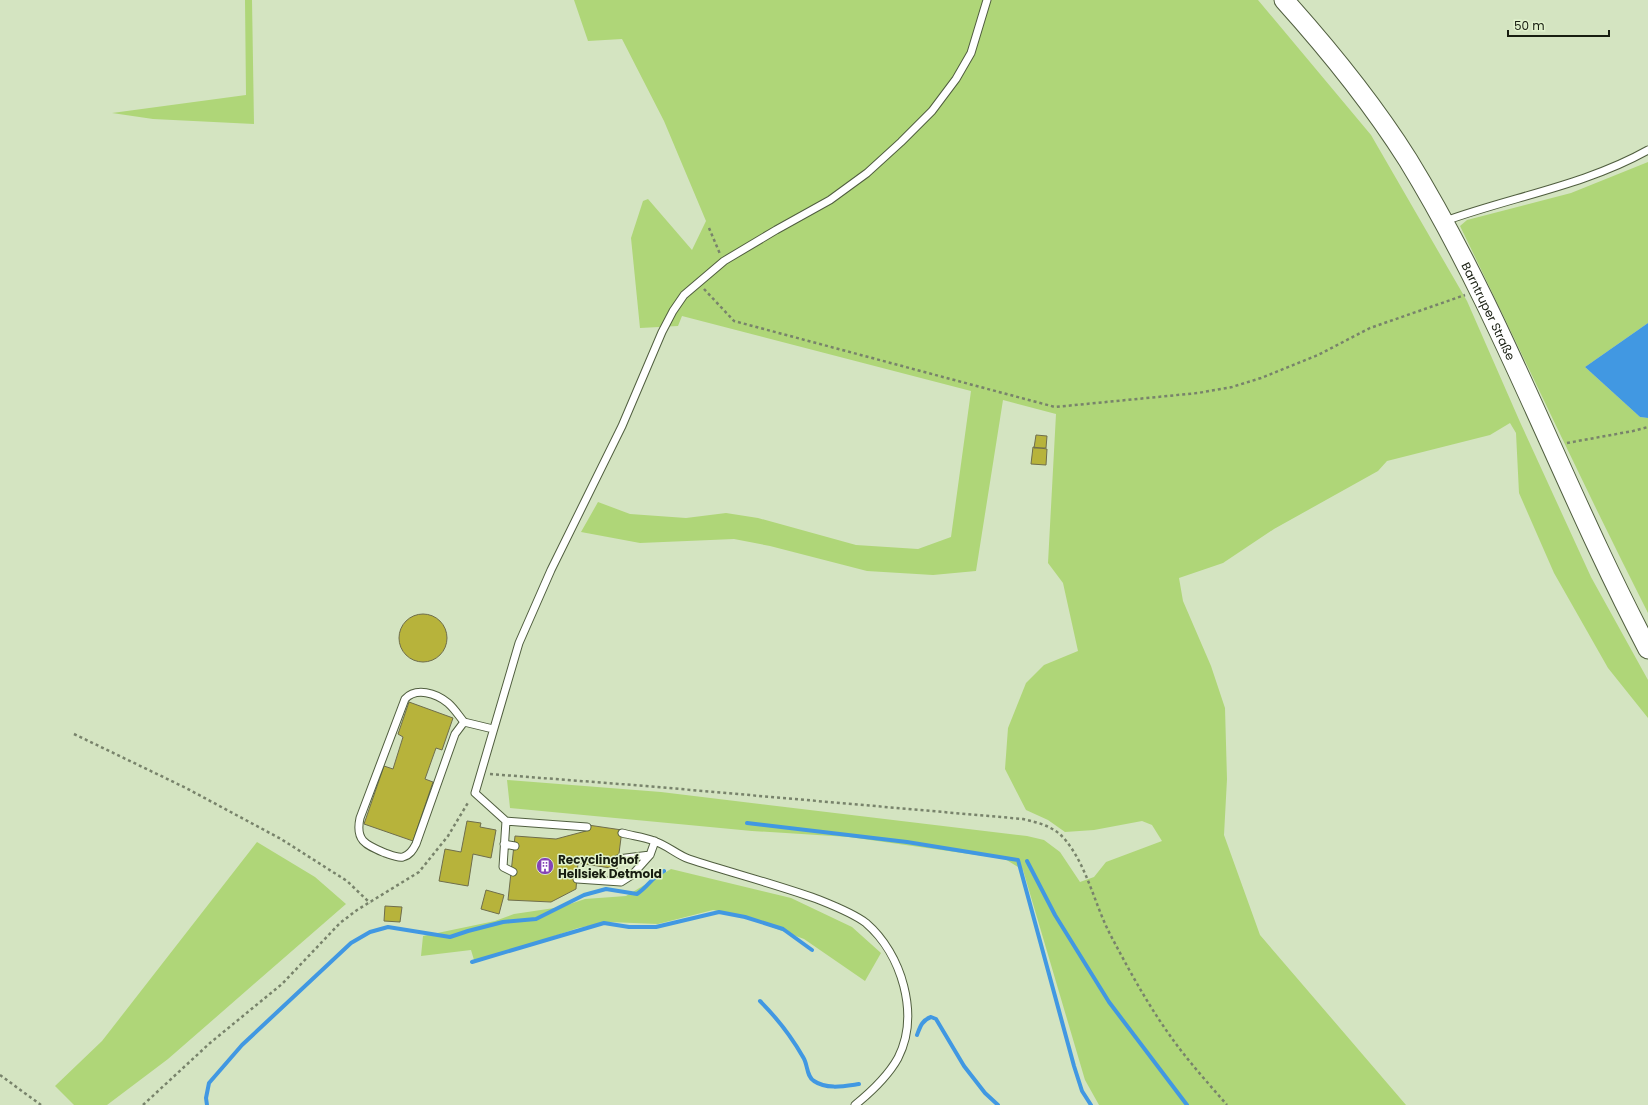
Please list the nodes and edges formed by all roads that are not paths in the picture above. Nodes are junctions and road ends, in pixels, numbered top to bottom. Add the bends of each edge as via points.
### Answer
1 (987, 0) edge
2 (1284, 0) edge
3 (1648, 150) edge
4 (1443, 222) junction
5 (1648, 649) edge
6 (464, 722) junction
7 (493, 729) junction
8 (506, 821) junction
9 (587, 827) dead end
10 (622, 833) dead end
11 (655, 841) junction
12 (504, 844) junction
13 (515, 846) dead end
14 (650, 854) junction
15 (618, 859) dead end
16 (513, 872) dead end
17 (577, 879) dead end
18 (855, 1105) edge

1 - 7 lane via 971,53 956,79 932,111 901,142 867,173 830,200 724,262 684,295 662,332 622,426 551,570 519,643
2 - 4 main road, Barntruper Straße via 1324,45 1372,106
3 - 4 lane via 1600,172
4 - 5 main road, Barntruper Straße via 1479,290 1604,562
6 - 6 lane via 455,734 411,852 403,857 395,857 369,847 361,838 358,826 408,695 416,692 435,696 448,703
6 - 7 lane
7 - 8 lane via 475,793
8 - 9 lane
8 - 12 lane
10 - 11 lane
11 - 14 lane
11 - 18 lane via 687,858 788,888 835,906 865,922 883,941 895,960 904,985 907,1035 898,1059
12 - 13 lane
12 - 16 lane via 503,867
14 - 15 lane
14 - 17 lane via 632,875 621,882

